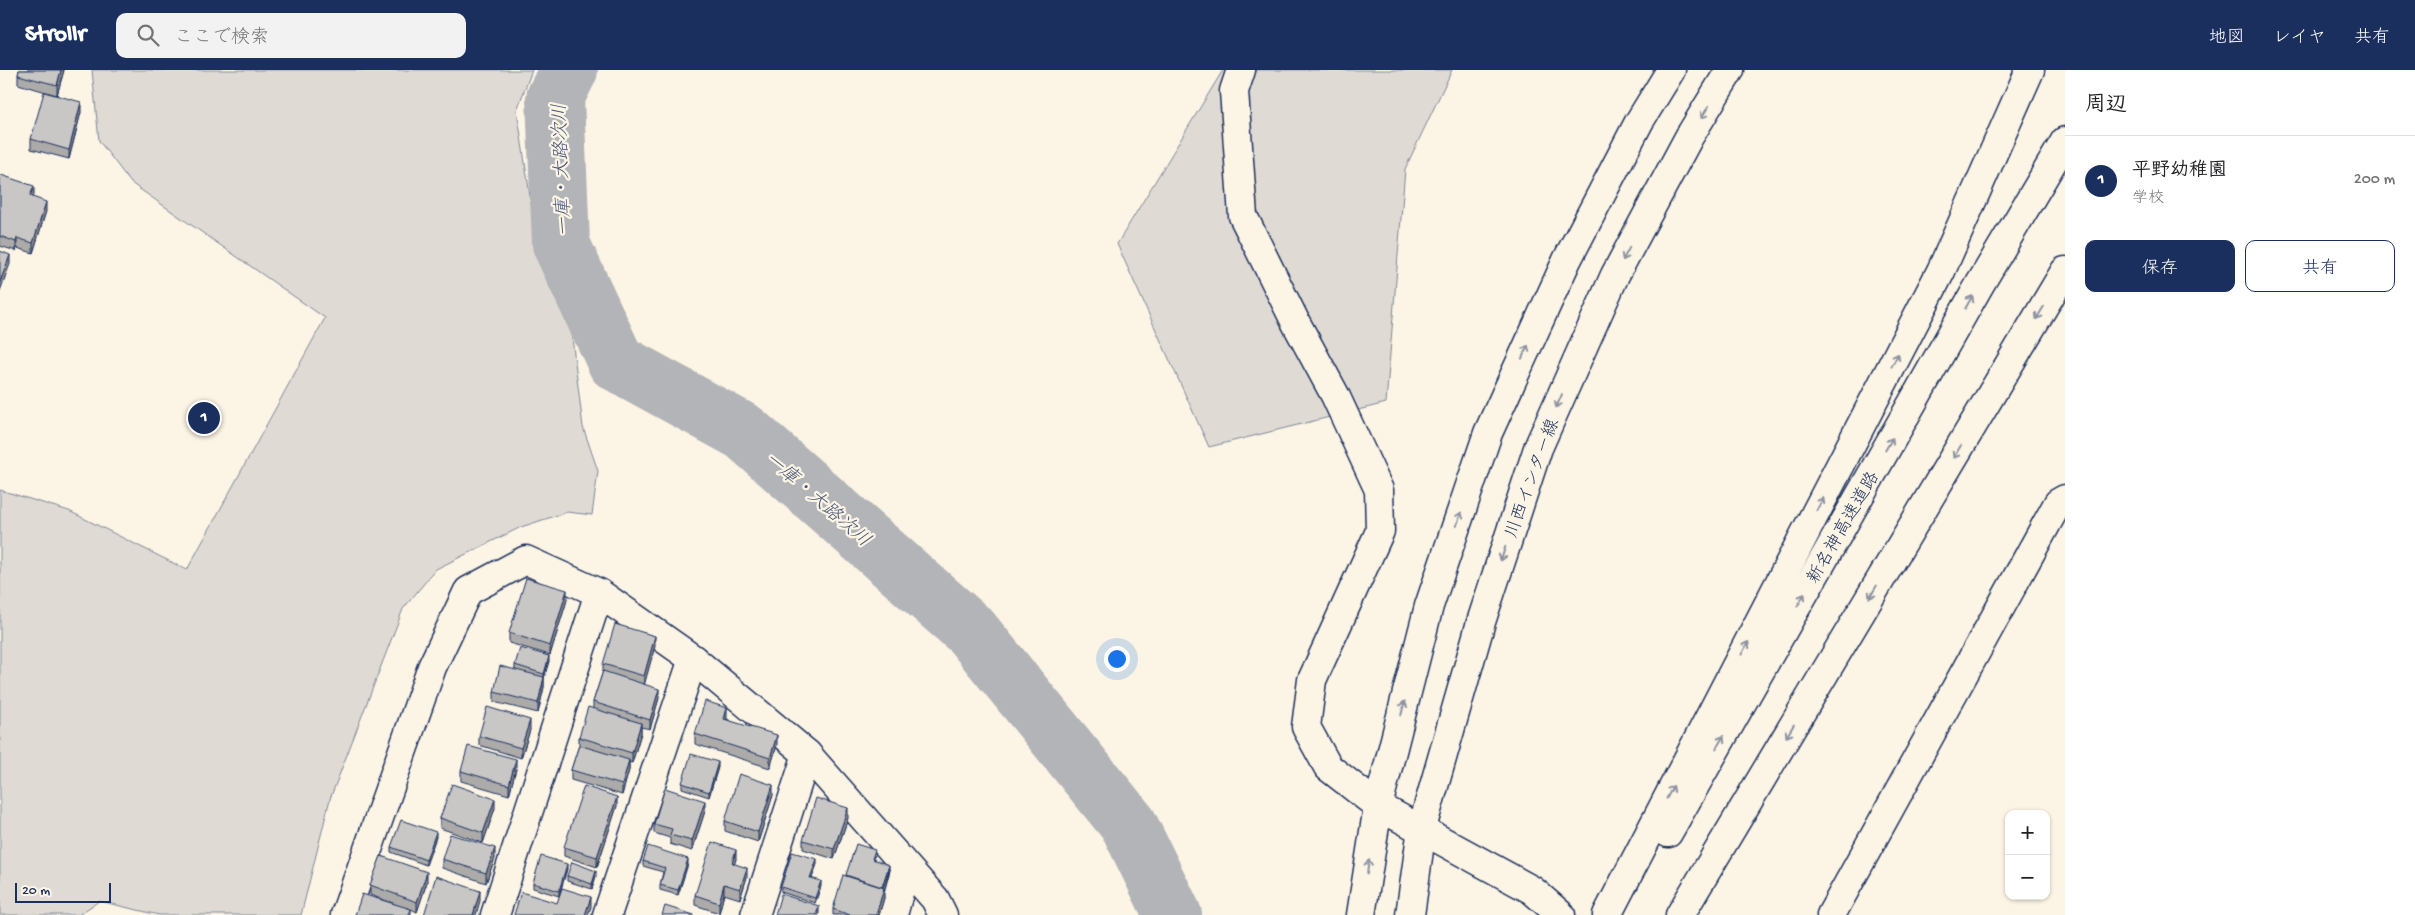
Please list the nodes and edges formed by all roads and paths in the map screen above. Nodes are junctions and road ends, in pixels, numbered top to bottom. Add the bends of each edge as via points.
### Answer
1 (1240, 70) edge
2 (1671, 70) edge
3 (1730, 70) edge
4 (2030, 70) edge
5 (2065, 140) edge
6 (2065, 271) edge
7 (2065, 499) edge
8 (599, 593) junction
9 (693, 659) junction
10 (807, 754) junction
11 (1378, 806) junction
12 (1422, 828) junction
13 (1654, 840) junction
14 (906, 867) junction
15 (1686, 905) edge
16 (346, 915) edge
17 (495, 915) edge
18 (607, 915) edge
19 (754, 915) edge
20 (893, 915) edge
21 (943, 915) edge
22 (1361, 915) edge
23 (1410, 915) edge
24 (1561, 915) edge
25 (1607, 915) edge
26 (1620, 915) edge
27 (1831, 915) edge

1 - 11 main road via 1234,91 1243,216 1335,395 1379,490 1380,530 1312,680 1306,727 1328,766
11 -> 2 main road via 1429,606 1488,433 1567,260 1639,122
3 -> 12 main road, 川西インター線 via 1689,137 1615,275 1538,448 1481,622
13 -> 4 main road via 1941,271
13 -> 5 main road, 新名神高速道路
6 -> 15 main road
7 - 27 main road via 2058,503
8 - 9 main road
8 - 16 main road via 526,560 468,591 432,668
8 - 17 main road
9 - 10 main road
9 - 18 main road
10 - 14 main road
10 - 19 main road
11 - 12 main road
22 -> 11 main road
12 - 23 main road, 川西インター線
12 - 24 main road via 1532,890
13 - 25 main road
13 - 26 main road, 新名神高速道路
14 - 20 main road
14 - 21 main road via 935,899

